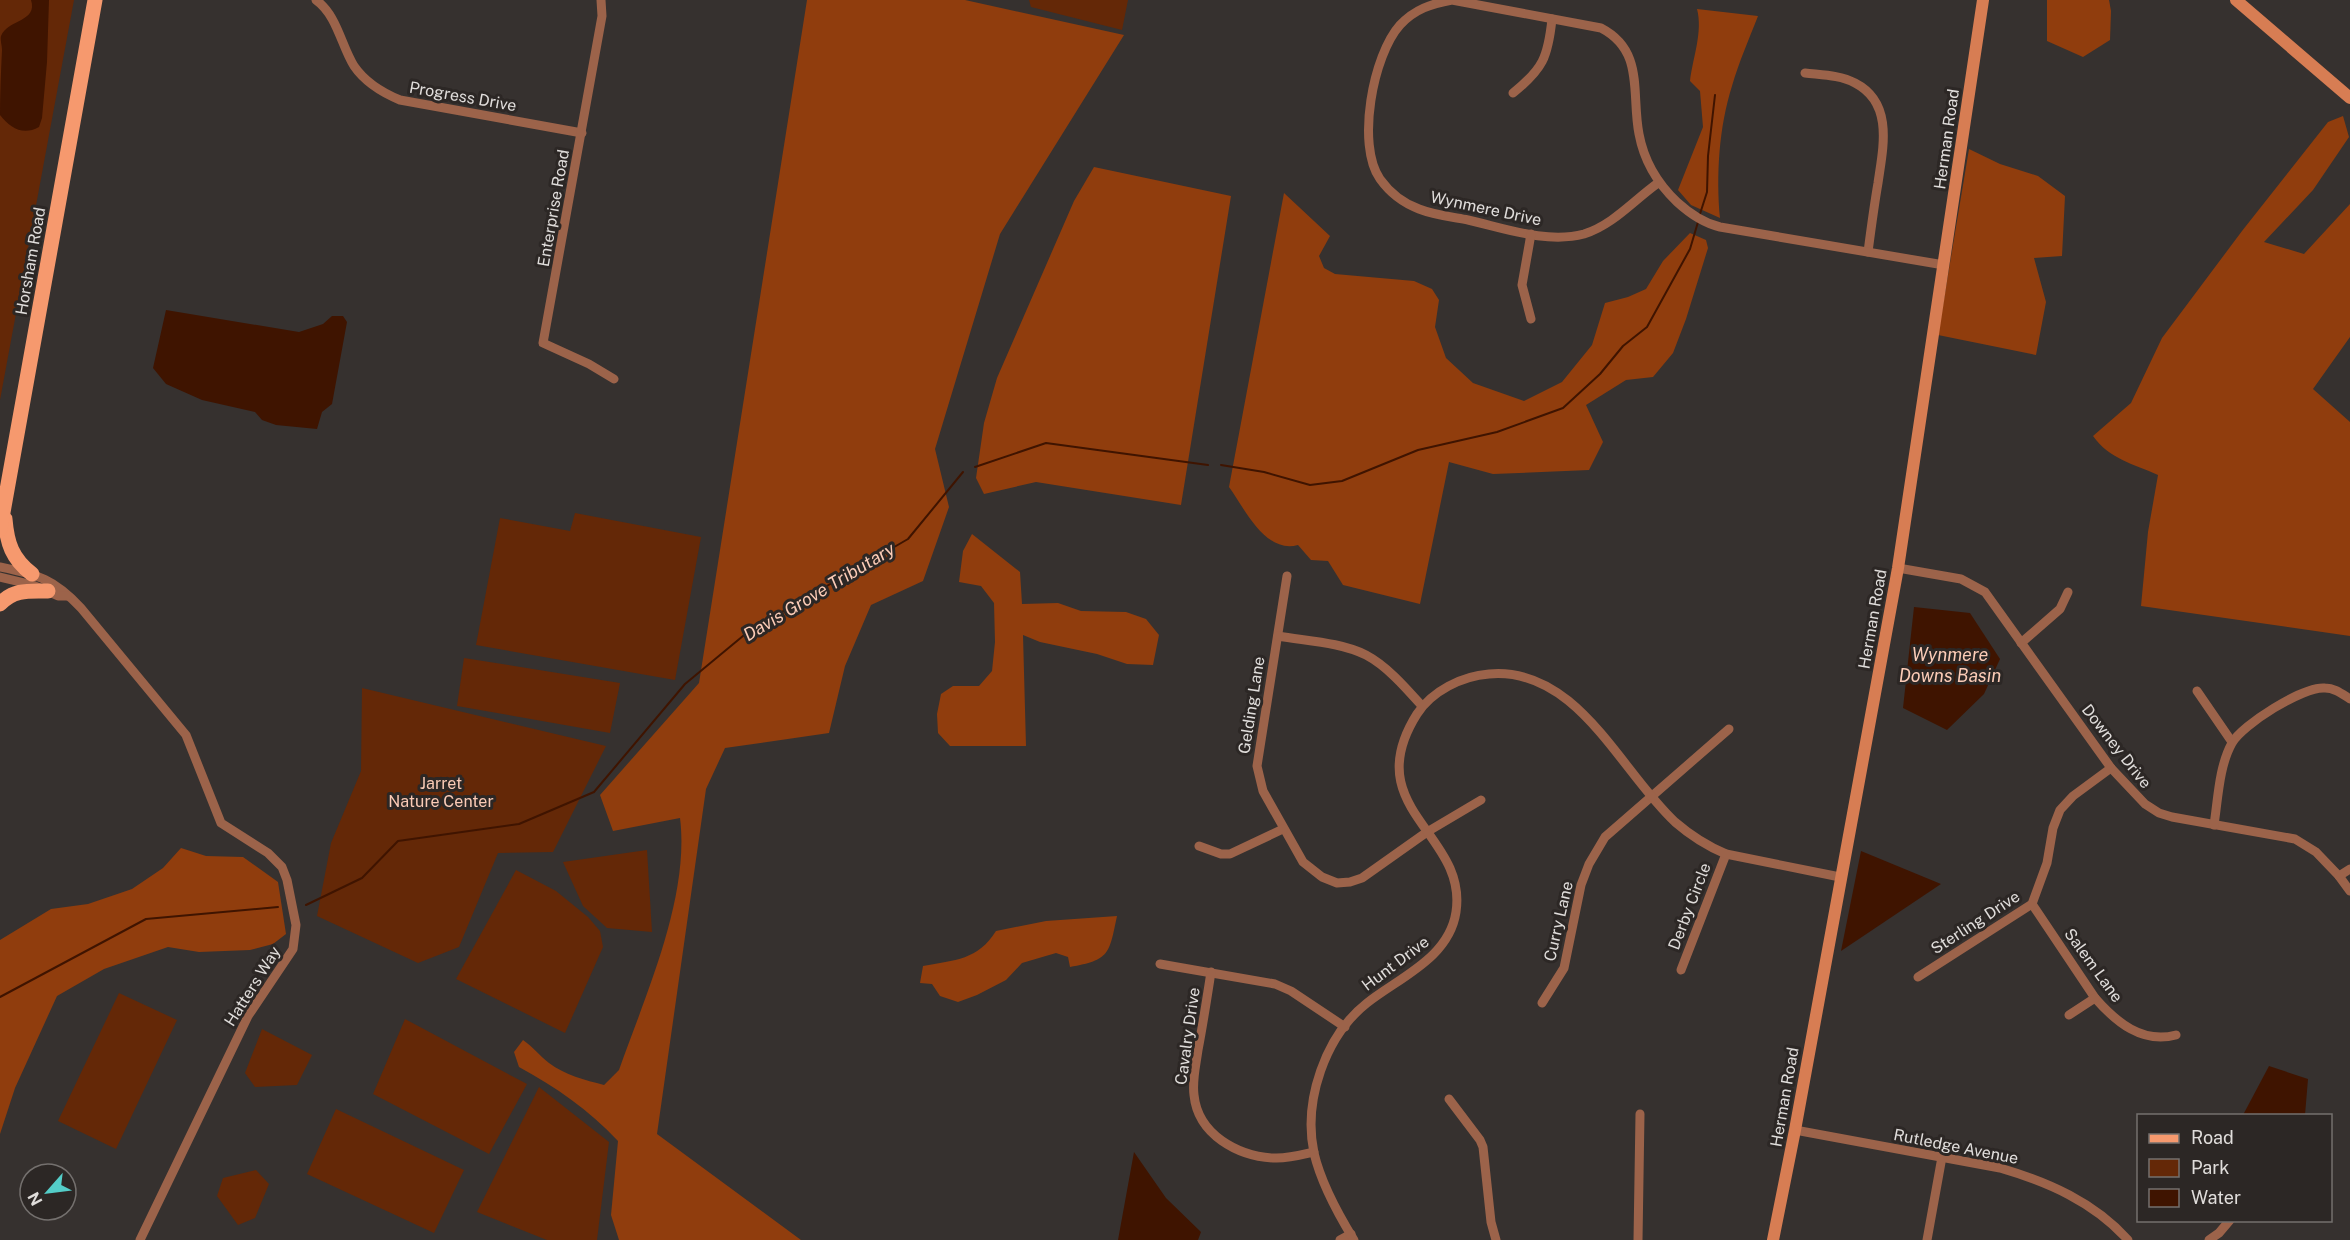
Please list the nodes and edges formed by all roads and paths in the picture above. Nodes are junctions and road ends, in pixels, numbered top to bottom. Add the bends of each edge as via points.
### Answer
1 (95, 0) edge
2 (316, 0) edge
3 (601, 0) edge
4 (1983, 0) edge
5 (2236, 0) edge
6 (1552, 19) junction
7 (1805, 73) dead end
8 (1513, 93) dead end
9 (2350, 98) edge
10 (582, 133) junction
11 (1658, 183) junction
12 (1530, 234) junction
13 (1868, 252) junction
14 (1944, 265) junction
15 (1531, 319) dead end
16 (614, 380) dead end
17 (2, 510) edge
18 (0, 529) edge
19 (0, 567) edge
20 (1898, 568) junction
21 (32, 574) junction
22 (1287, 576) dead end
23 (0, 577) edge
24 (48, 591) junction
25 (2068, 592) dead end
26 (67, 596) junction
27 (0, 604) edge
28 (1278, 636) junction
29 (2021, 643) junction
30 (2197, 691) dead end
31 (2350, 699) edge
32 (1422, 706) junction
33 (1729, 729) dead end
34 (2232, 742) junction
35 (2111, 768) junction
36 (1652, 796) junction
37 (1481, 800) dead end
38 (2214, 825) junction
39 (1283, 829) junction
40 (1427, 832) junction
41 (1199, 846) dead end
42 (1726, 854) junction
43 (2350, 869) edge
44 (2339, 876) junction
45 (1840, 877) junction
46 (2350, 891) edge
47 (2032, 904) junction
48 (1160, 964) dead end
49 (1681, 970) dead end
50 (1211, 972) junction
51 (1918, 977) dead end
52 (2095, 998) junction
53 (1542, 1003) dead end
54 (2069, 1015) dead end
55 (1345, 1026) junction
56 (2176, 1035) dead end
57 (1449, 1099) dead end
58 (1640, 1114) dead end
59 (1795, 1130) junction
60 (1314, 1152) junction
61 (1942, 1157) junction
62 (2229, 1222) edge
63 (1353, 1237) edge
64 (140, 1240) edge
65 (1340, 1240) edge
66 (1496, 1240) edge
67 (1638, 1240) edge
68 (1773, 1240) edge
69 (1927, 1240) edge
70 (2128, 1240) edge
71 (2209, 1240) edge

1 - 17 main road, Horsham Road
2 - 10 street, Progress Drive via 330,15 355,68 380,91 400,100
3 - 10 street, Enterprise Road via 602,16
4 - 14 street, Herman Road
5 - 9 street
6 - 8 street via 1543,64
6 - 11 street, Wynmere Drive via 1601,28 1616,37 1630,57 1639,134
6 - 12 street, Wynmere Drive via 1452,0 1416,12 1393,33 1381,57 1368,133 1375,170 1400,200 1427,212
7 - 13 street via 1855,83 1871,96 1881,113 1885,139
10 - 16 street, Enterprise Road via 543,343
11 - 12 street, Wynmere Drive via 1608,223 1593,230 1565,237
11 - 13 street, Wynmere Drive via 1699,219 1720,227
12 - 15 street via 1522,285
13 - 14 street, Wynmere Drive
14 - 20 street, Herman Road
17 - 18 main road, Horsham Road
17 - 21 main road via 11,551
19 - 21 street, Hatters Way
20 - 29 street, Downey Drive via 1975,585 1992,600
20 - 45 street, Herman Road
21 - 26 street, Hatters Way via 56,584
22 - 28 street, Gelding Lane
23 - 24 street, Hatters Way
24 - 26 street, Hatters Way
24 - 27 main road via 19,591
25 - 29 street via 2060,609
26 - 64 street, Hatters Way via 186,735 221,823 268,852 282,867 296,925 293,949 248,1016
28 - 32 street via 1365,655
28 - 39 street, Gelding Lane via 1257,766 1260,784
29 - 35 street, Downey Drive
30 - 34 street
31 - 34 street via 2334,689 2309,689 2296,694
32 - 36 street, Hunt Drive via 1450,685 1478,675 1509,674 1543,684 1573,703
32 - 40 street, Hunt Drive via 1404,736 1400,773 1407,802
33 - 36 street, Curry Lane
34 - 38 street
35 - 38 street, Downey Drive via 2135,796 2159,813
35 - 47 street, Sterling Drive via 2060,810
36 - 42 street, Hunt Drive via 1674,821
36 - 53 street, Curry Lane via 1605,837 1589,864 1564,968
37 - 40 street, Gelding Lane
38 - 44 street, Downey Drive via 2295,839 2316,852
39 - 40 street, Gelding Lane via 1309,868 1322,877 1344,883 1362,878
39 - 41 street via 1230,854 1221,855
40 - 55 street, Hunt Drive via 1454,876 1457,900 1451,931 1439,950 1368,1003
42 - 45 street, Hunt Drive
42 - 49 street, Derby Circle
43 - 44 street
44 - 46 street, Downey Drive
45 - 59 street, Herman Road
47 - 51 street, Sterling Drive
47 - 52 street, Salem Lane
48 - 50 street
50 - 55 street via 1283,987
50 - 60 street, Cavalry Drive via 1193,1083 1194,1101 1205,1124 1218,1139 1240,1152 1275,1159
52 - 54 street
52 - 56 street, Salem Lane via 2133,1031 2161,1038
55 - 60 street, Hunt Drive via 1327,1057 1316,1088
57 - 66 street via 1483,1148
58 - 67 street
59 - 61 street, Rutledge Avenue
59 - 68 street, Herman Road
60 - 63 street, Hunt Drive via 1328,1190
61 - 69 street
61 - 70 street, Rutledge Avenue via 2000,1168 2060,1190 2090,1207
62 - 71 street
63 - 65 street

